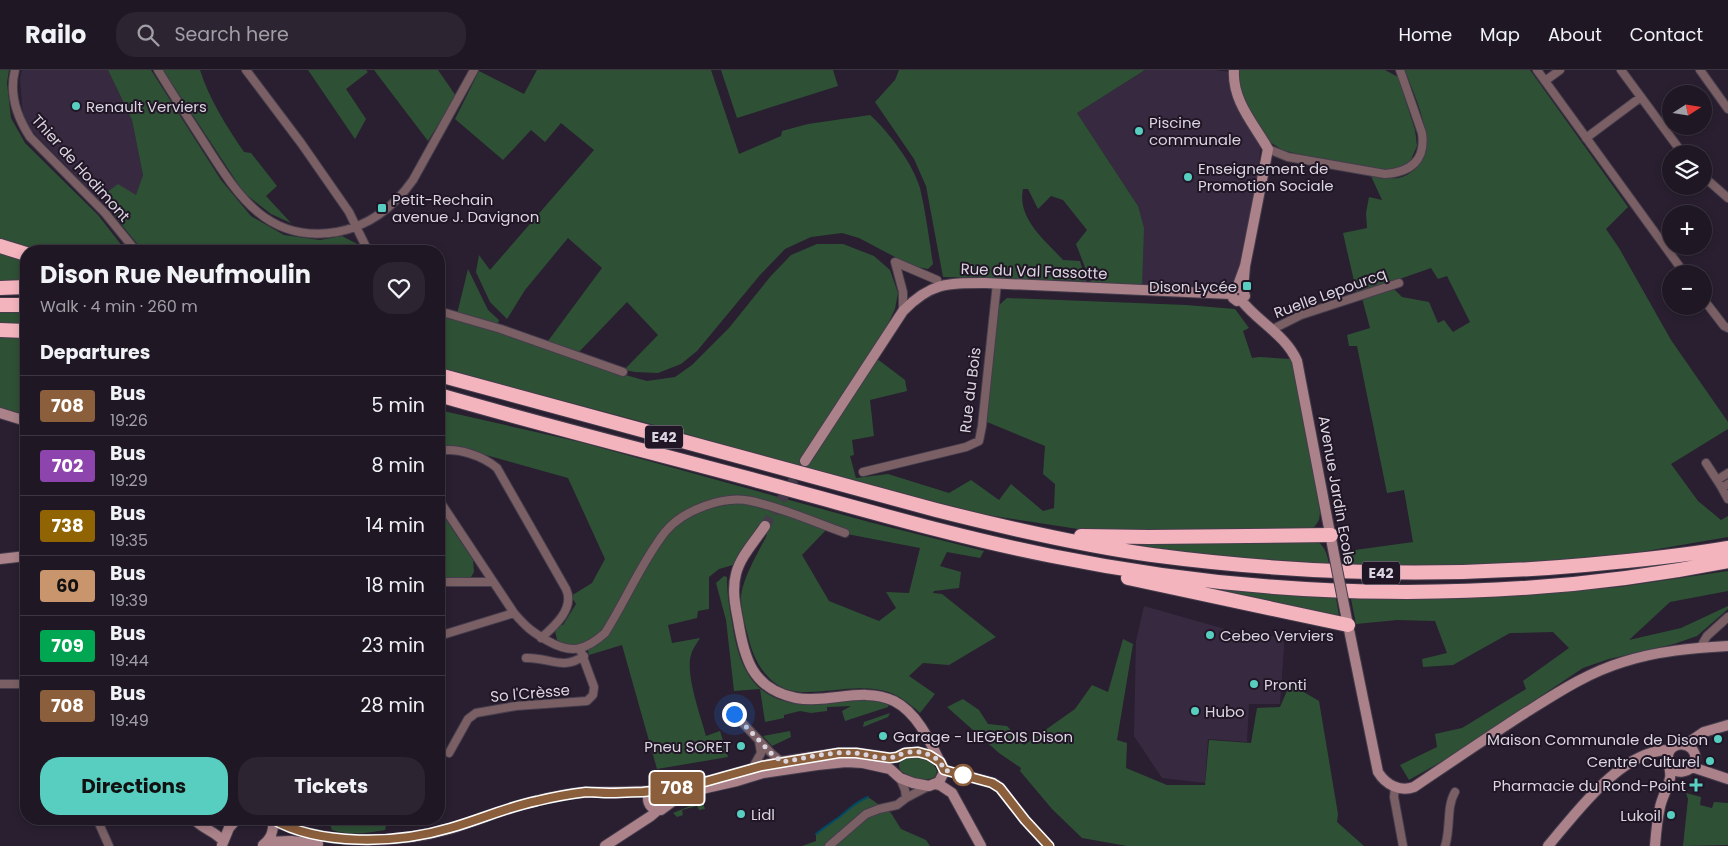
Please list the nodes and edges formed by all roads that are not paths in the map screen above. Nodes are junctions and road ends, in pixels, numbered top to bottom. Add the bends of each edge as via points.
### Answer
1 (15, 70) edge
2 (158, 70) edge
3 (246, 70) edge
4 (474, 70) edge
5 (1234, 70) edge
6 (1400, 70) edge
7 (1537, 70) edge
8 (1560, 70) edge
9 (1621, 70) edge
10 (1700, 70) edge
11 (1545, 81) junction
12 (1641, 97) junction
13 (1728, 109) edge
14 (1586, 138) junction
15 (1676, 145) edge
16 (1268, 149) junction
17 (1712, 184) edge
18 (1728, 198) edge
19 (356, 226) junction
20 (131, 245) edge
21 (365, 245) edge
22 (0, 246) edge
23 (20, 252) edge
24 (1678, 265) edge
25 (937, 280) dead end
26 (997, 283) junction
27 (1399, 283) dead end
28 (0, 288) edge
29 (20, 288) edge
30 (1237, 290) junction
31 (0, 304) edge
32 (20, 305) edge
33 (1712, 310) edge
34 (903, 311) junction
35 (445, 313) edge
36 (1728, 328) edge
37 (0, 330) edge
38 (1271, 330) junction
39 (20, 331) edge
40 (623, 372) dead end
41 (445, 377) edge
42 (445, 397) edge
43 (445, 401) edge
44 (485, 409) junction
45 (0, 413) edge
46 (20, 419) edge
47 (445, 451) edge
48 (805, 461) tunnel mouth
49 (1706, 463) dead end
50 (863, 472) dead end
51 (1728, 473) edge
52 (1717, 480) junction
53 (1725, 486) edge
54 (1728, 499) edge
55 (445, 509) edge
56 (765, 526) tunnel mouth
57 (845, 533) dead end
58 (1035, 533) junction
59 (1332, 542) junction
60 (1728, 548) edge
61 (1053, 556) junction
62 (20, 557) edge
63 (0, 560) edge
64 (1728, 561) edge
65 (445, 582) edge
66 (493, 582) junction
67 (514, 613) junction
68 (1728, 617) edge
69 (1348, 625) junction
70 (445, 634) edge
71 (541, 638) junction
72 (1728, 646) edge
73 (1700, 648) junction
74 (582, 653) junction
75 (526, 658) dead end
76 (0, 684) edge
77 (20, 684) edge
78 (734, 714) dead end
79 (1728, 725) edge
80 (920, 727) junction
81 (760, 741) junction
82 (1685, 745) junction
83 (1670, 750) junction
84 (912, 752) junction
85 (449, 753) dead end
86 (897, 757) junction
87 (782, 762) junction
88 (942, 766) junction
89 (752, 768) junction
90 (1671, 768) junction
91 (1687, 769) junction
92 (897, 775) junction
93 (1728, 779) edge
94 (932, 785) junction
95 (1395, 787) junction
96 (664, 789) junction
97 (652, 791) junction
98 (1667, 791) junction
99 (1455, 792) dead end
100 (575, 794) junction
101 (906, 798) junction
102 (649, 803) junction
103 (669, 804) junction
104 (658, 810) junction
105 (100, 825) edge
106 (200, 825) edge
107 (232, 825) edge
108 (273, 825) edge
109 (282, 825) edge
110 (291, 825) edge
111 (292, 831) junction
112 (393, 839) junction
113 (222, 844) edge
114 (264, 844) edge
115 (109, 846) edge
116 (329, 846) edge
117 (371, 846) edge
118 (605, 846) edge
119 (829, 846) edge
120 (981, 846) edge
121 (1049, 846) edge
122 (1403, 846) edge
123 (1445, 846) edge
124 (1548, 846) edge
125 (1655, 846) edge

1 - 20 street, Thier de Hodimont via 14,101 21,123 30,137 105,213
2 - 19 street via 231,183 247,204 262,216 292,231 309,234
3 - 19 street via 301,143
4 - 19 street via 402,195 372,221
5 - 16 street via 1237,96
6 - 16 street via 1423,143 1419,158 1407,169 1385,174 1288,157
7 - 11 street
8 - 11 street
9 - 12 street
10 - 13 street
11 - 14 street
12 - 14 street
12 - 15 street
14 - 24 street
16 - 30 street via 1245,266
17 - 18 street
19 - 21 street
22 - 23 highway
25 - 34 street via 895,262 903,292
26 - 30 street, Rue du Val Fassotte
26 - 34 street, Rue du Val Fassotte via 938,285
26 - 50 street, Rue du Bois via 979,440 966,447
27 - 38 street, Ruelle Lepourcq via 1301,315
28 - 29 highway
30 - 38 street, Avenue Jardin Ecole via 1236,300 1241,300
31 - 32 highway
33 - 36 street
34 - 48 street, Rue du Val Fassotte
35 - 40 street
37 - 39 highway
38 - 59 street, Avenue Jardin Ecole via 1289,346 1297,361
41 - 58 highway, E42 via 889,498
42 - 44 highway, E42
43 - 44 highway
44 - 61 highway, E42 via 925,527
45 - 46 street
47 - 71 street via 482,459 497,468 566,589 569,597 567,608
49 - 52 street
51 - 52 street
52 - 53 street
53 - 54 street
55 - 66 street
56 - 80 street via 739,565 734,585 744,655 760,680 776,692 799,698 882,696 910,712
57 - 74 street via 750,501 726,501 691,511 666,531 605,633
58 - 59 highway
58 - 60 highway, E42 via 1220,563 1397,574 1540,569
59 - 69 street, Avenue Jardin Ecole, bridge
61 - 64 highway, E42 via 1218,581 1287,588 1396,592 1542,587
61 - 69 highway via 1133,580
62 - 63 street
65 - 66 street
66 - 67 street
67 - 70 street
67 - 71 street via 528,630
68 - 73 street via 1707,636
69 - 95 street, Avenue Jardin Ecole via 1376,766 1381,777
71 - 74 street
72 - 73 street
73 - 95 street via 1649,654 1594,673 1575,682 1414,787
74 - 75 street, So l'Crèsse via 572,664
74 - 85 street, So l'Crèsse via 594,690 587,701 516,706 476,714 468,719
76 - 77 street
78 - 81 street
79 - 82 street via 1704,732
80 - 84 street via 921,743
80 - 88 street
81 - 87 street
81 - 89 street via 761,753
82 - 83 street via 1677,745
82 - 91 street via 1695,754
83 - 90 street via 1667,757
83 - 124 street via 1644,754 1612,774
84 - 86 street
84 - 88 street via 929,755
86 - 87 street via 839,753
86 - 92 street via 893,764
87 - 89 street
88 - 94 street via 941,779
88 - 121 street via 1000,788
89 - 96 street via 701,783
90 - 91 street
90 - 98 street
91 - 93 street
91 - 98 street
92 - 94 street via 913,783
92 - 101 street
92 - 103 street via 882,767 856,762 818,765 763,773 684,793
94 - 101 street
94 - 120 street via 952,793
95 - 122 street
96 - 97 street
96 - 103 street via 669,795
97 - 100 street
97 - 102 street
98 - 125 street via 1659,812
99 - 123 street via 1451,799
100 - 102 street via 605,799 636,798
100 - 112 street via 524,804 434,833
101 - 119 street via 897,805 866,814
102 - 104 street
103 - 104 street
104 - 118 street
105 - 115 street
106 - 113 street via 218,834
107 - 113 street
108 - 114 street via 271,837
109 - 111 street
110 - 111 street
111 - 112 street via 341,841
112 - 117 street
114 - 116 street via 291,841

